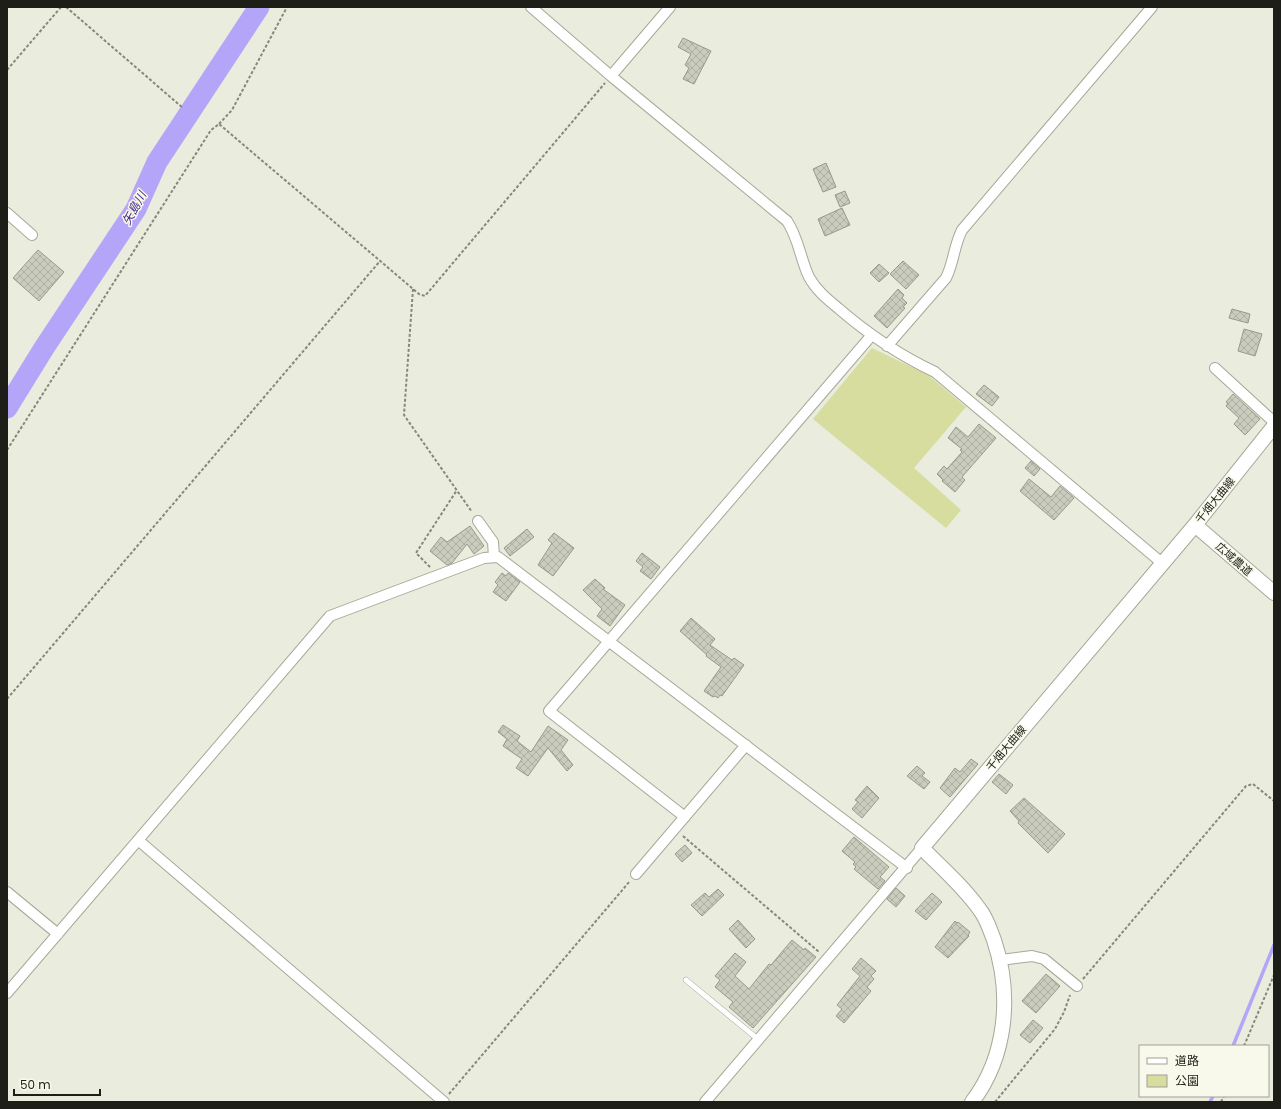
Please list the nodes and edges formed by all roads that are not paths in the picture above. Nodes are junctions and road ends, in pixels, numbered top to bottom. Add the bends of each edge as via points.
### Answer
1 (531, 7) edge
2 (670, 7) edge
3 (1152, 7) edge
4 (611, 76) junction
5 (7, 213) edge
6 (32, 235) dead end
7 (871, 336) junction
8 (887, 346) junction
9 (1215, 368) dead end
10 (1274, 422) edge
11 (1274, 426) edge
12 (478, 521) road end
13 (1195, 525) junction
14 (494, 557) junction
15 (1162, 563) junction
16 (1274, 594) edge
17 (610, 641) junction
18 (746, 745) junction
19 (685, 817) junction
20 (138, 840) junction
21 (922, 848) junction
22 (907, 868) junction
23 (636, 874) road end
24 (7, 892) edge
25 (58, 934) junction
26 (1001, 960) junction
27 (686, 980) dead end
28 (1077, 986) road end
29 (7, 993) edge
30 (759, 1040) junction
31 (443, 1102) edge
32 (705, 1102) edge
33 (972, 1102) edge

1 - 4 street
2 - 4 street
3 - 8 street via 962,230 956,240 946,278
4 - 7 street via 787,221 795,232 809,276 818,291
5 - 6 street
7 - 8 street
7 - 17 street
8 - 15 street via 935,372
9 - 10 street
11 - 13 main road, 千畑大曲線
12 - 14 street via 493,542
13 - 15 main road, 千畑大曲線
13 - 16 main road, 広域農道
14 - 17 street via 498,556
14 - 20 street via 484,558 330,616
15 - 21 main road, 千畑大曲線
17 - 18 street
17 - 19 street via 549,711
18 - 19 street
18 - 22 street
19 - 23 street
20 - 25 street
20 - 31 street
21 - 22 street
21 - 26 main road via 981,910
22 - 30 street
24 - 25 street
25 - 29 street
26 - 28 street via 1032,956 1044,959
26 - 33 main road via 1004,1009 1001,1040 991,1071
27 - 30 lane
30 - 32 street

